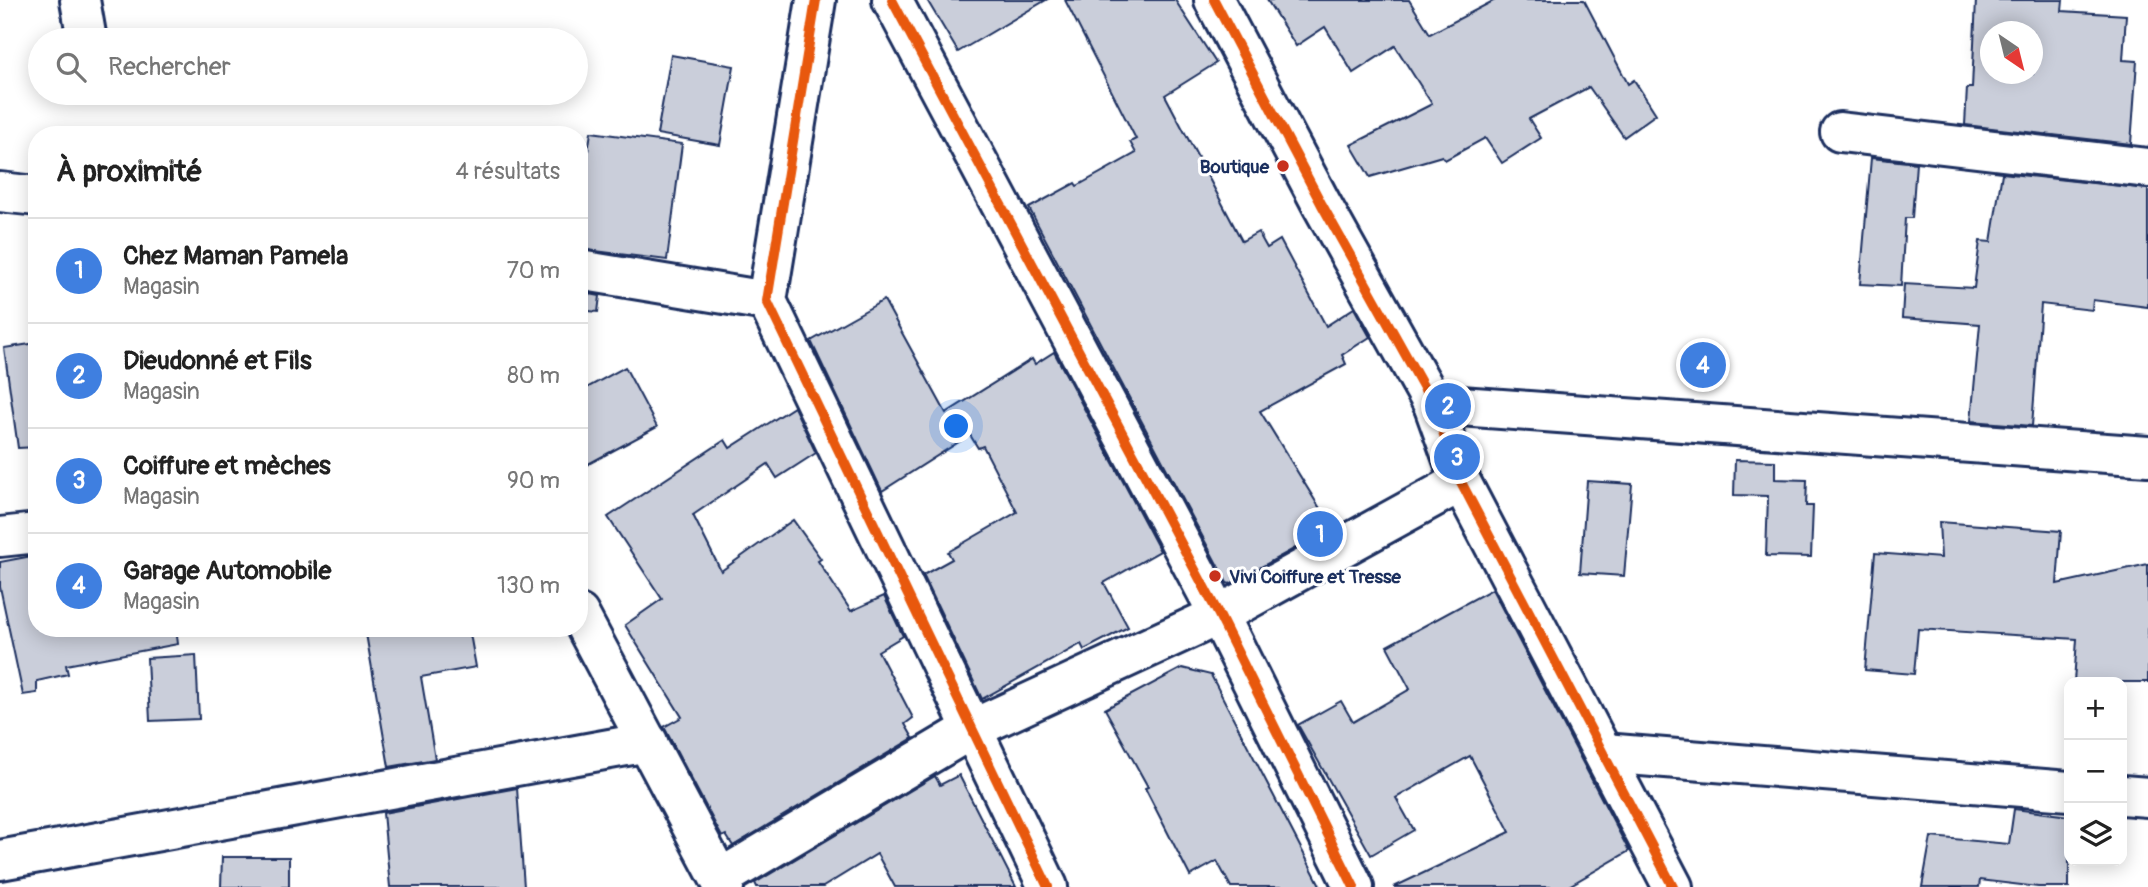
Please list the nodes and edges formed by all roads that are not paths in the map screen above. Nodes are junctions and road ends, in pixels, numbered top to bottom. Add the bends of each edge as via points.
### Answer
1 (80, 0) edge
2 (816, 0) edge
3 (892, 0) edge
4 (1214, 0) edge
5 (85, 28) edge
6 (1840, 132) dead end
7 (2148, 168) edge
8 (0, 192) edge
9 (28, 195) edge
10 (588, 271) edge
11 (767, 301) junction
12 (1433, 404) junction
13 (2148, 456) edge
14 (1461, 482) junction
15 (28, 534) edge
16 (0, 537) edge
17 (1219, 615) junction
18 (588, 631) edge
19 (970, 730) junction
20 (648, 742) junction
21 (1604, 753) junction
22 (2064, 791) edge
23 (2127, 795) edge
24 (2148, 797) edge
25 (0, 860) edge
26 (722, 882) edge
27 (1048, 887) edge
28 (1354, 887) edge
29 (1673, 887) edge

1 - 5 street
2 - 11 street
3 - 17 street
4 - 12 street
6 - 7 street
8 - 9 street
10 - 11 street
11 - 19 street
12 - 13 street
12 - 14 street
14 - 17 street
14 - 21 street
15 - 16 street
17 - 19 street
17 - 28 street
18 - 20 street
19 - 26 street
19 - 27 street
20 - 25 street
20 - 26 street
21 - 22 street
21 - 29 street
23 - 24 street

